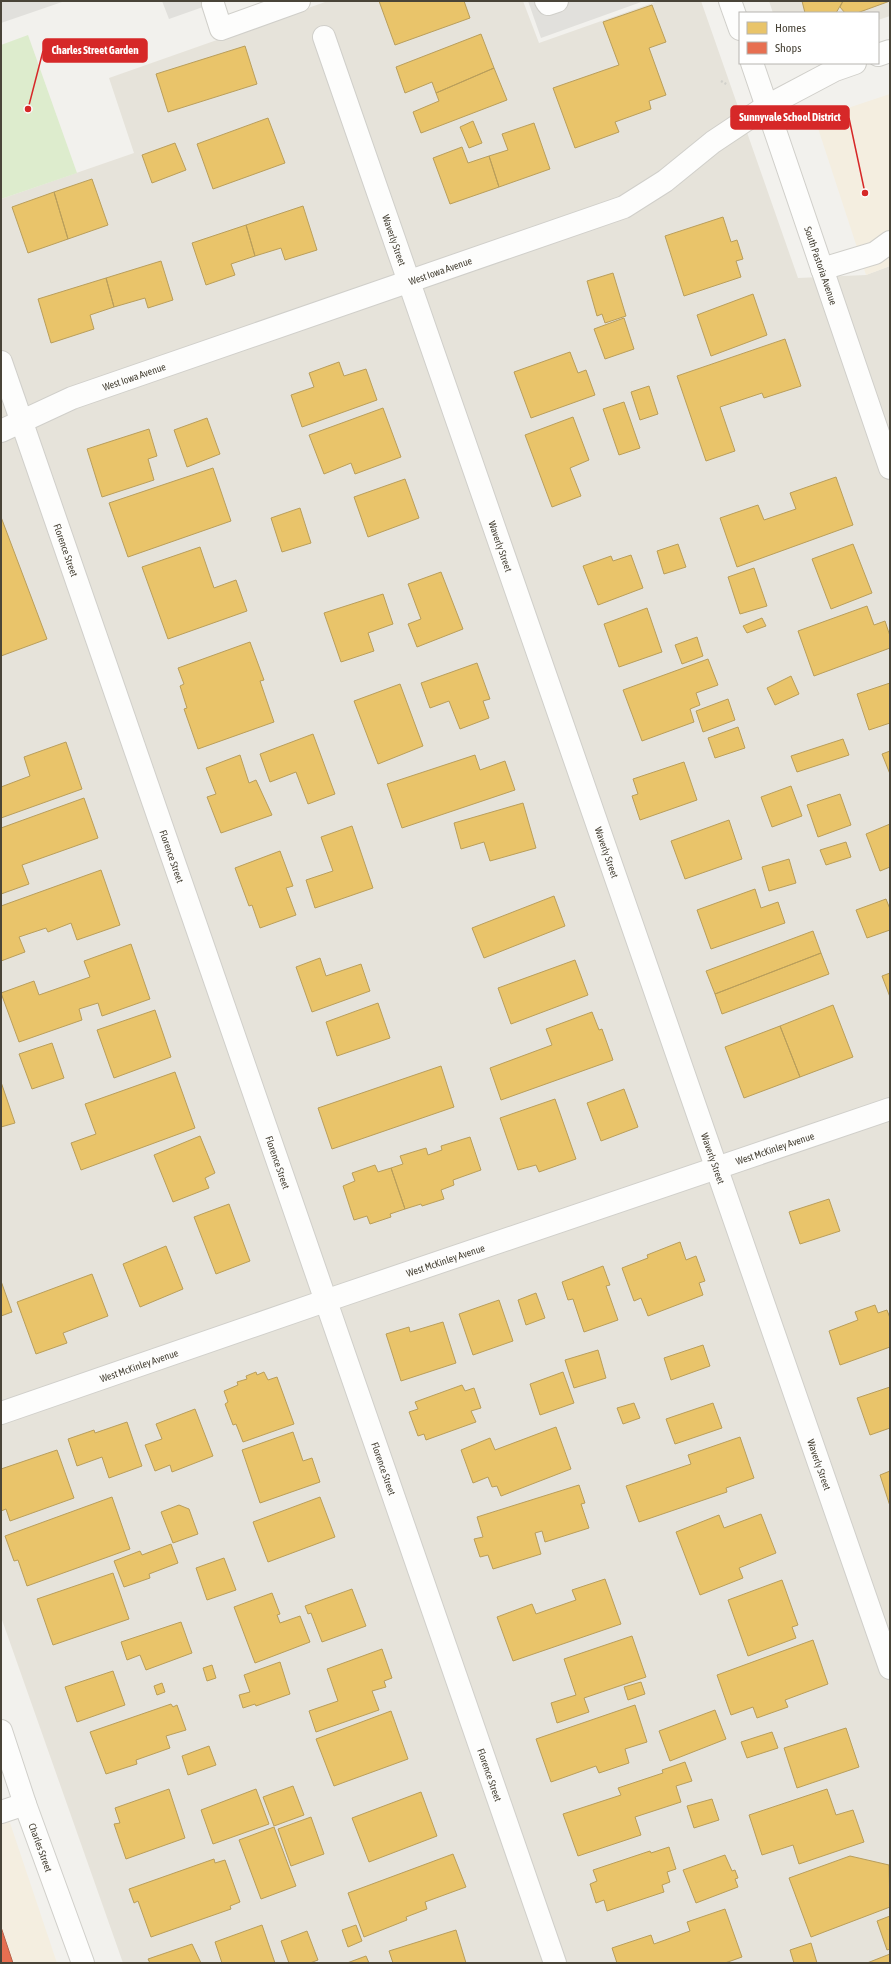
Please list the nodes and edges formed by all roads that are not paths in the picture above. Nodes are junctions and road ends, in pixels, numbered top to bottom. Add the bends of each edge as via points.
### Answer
1 (299, 1) edge
2 (546, 1) edge
3 (557, 1) edge
4 (730, 1) edge
5 (212, 4) dead end
6 (739, 26) edge
7 (324, 37) dead end
8 (890, 50) edge
9 (879, 55) edge
10 (752, 64) edge
11 (852, 64) edge
12 (768, 106) junction
13 (890, 242) edge
14 (822, 269) junction
15 (409, 283) junction
16 (1, 362) edge
17 (21, 421) junction
18 (1, 431) edge
19 (890, 468) edge
20 (890, 1109) edge
21 (717, 1168) junction
22 (325, 1301) junction
23 (1, 1413) edge
24 (890, 1668) edge
25 (1, 1731) edge
26 (25, 1804) junction
27 (1, 1812) edge
28 (83, 1963) edge
29 (555, 1963) edge

1 - 5 street via 221,29
2 - 3 street via 548,4
4 - 6 street
7 - 15 street, Waverly Street
8 - 9 street
10 - 12 street, South Pastoria Avenue
11 - 12 street, West Iowa Avenue via 835,70
12 - 14 street, South Pastoria Avenue
12 - 15 street, West Iowa Avenue via 713,142 665,181 624,208
13 - 14 street via 875,254
14 - 19 street, South Pastoria Avenue
15 - 17 street, West Iowa Avenue via 72,398
15 - 21 street, Waverly Street
16 - 17 street, Florence Street
17 - 18 street, West Iowa Avenue
17 - 22 street, Florence Street
20 - 21 street, West McKinley Avenue
21 - 22 street, West McKinley Avenue
21 - 24 street, Waverly Street
22 - 23 street, West McKinley Avenue
22 - 29 street, Florence Street
25 - 26 street, Charles Street
26 - 27 street
26 - 28 street, Charles Street

